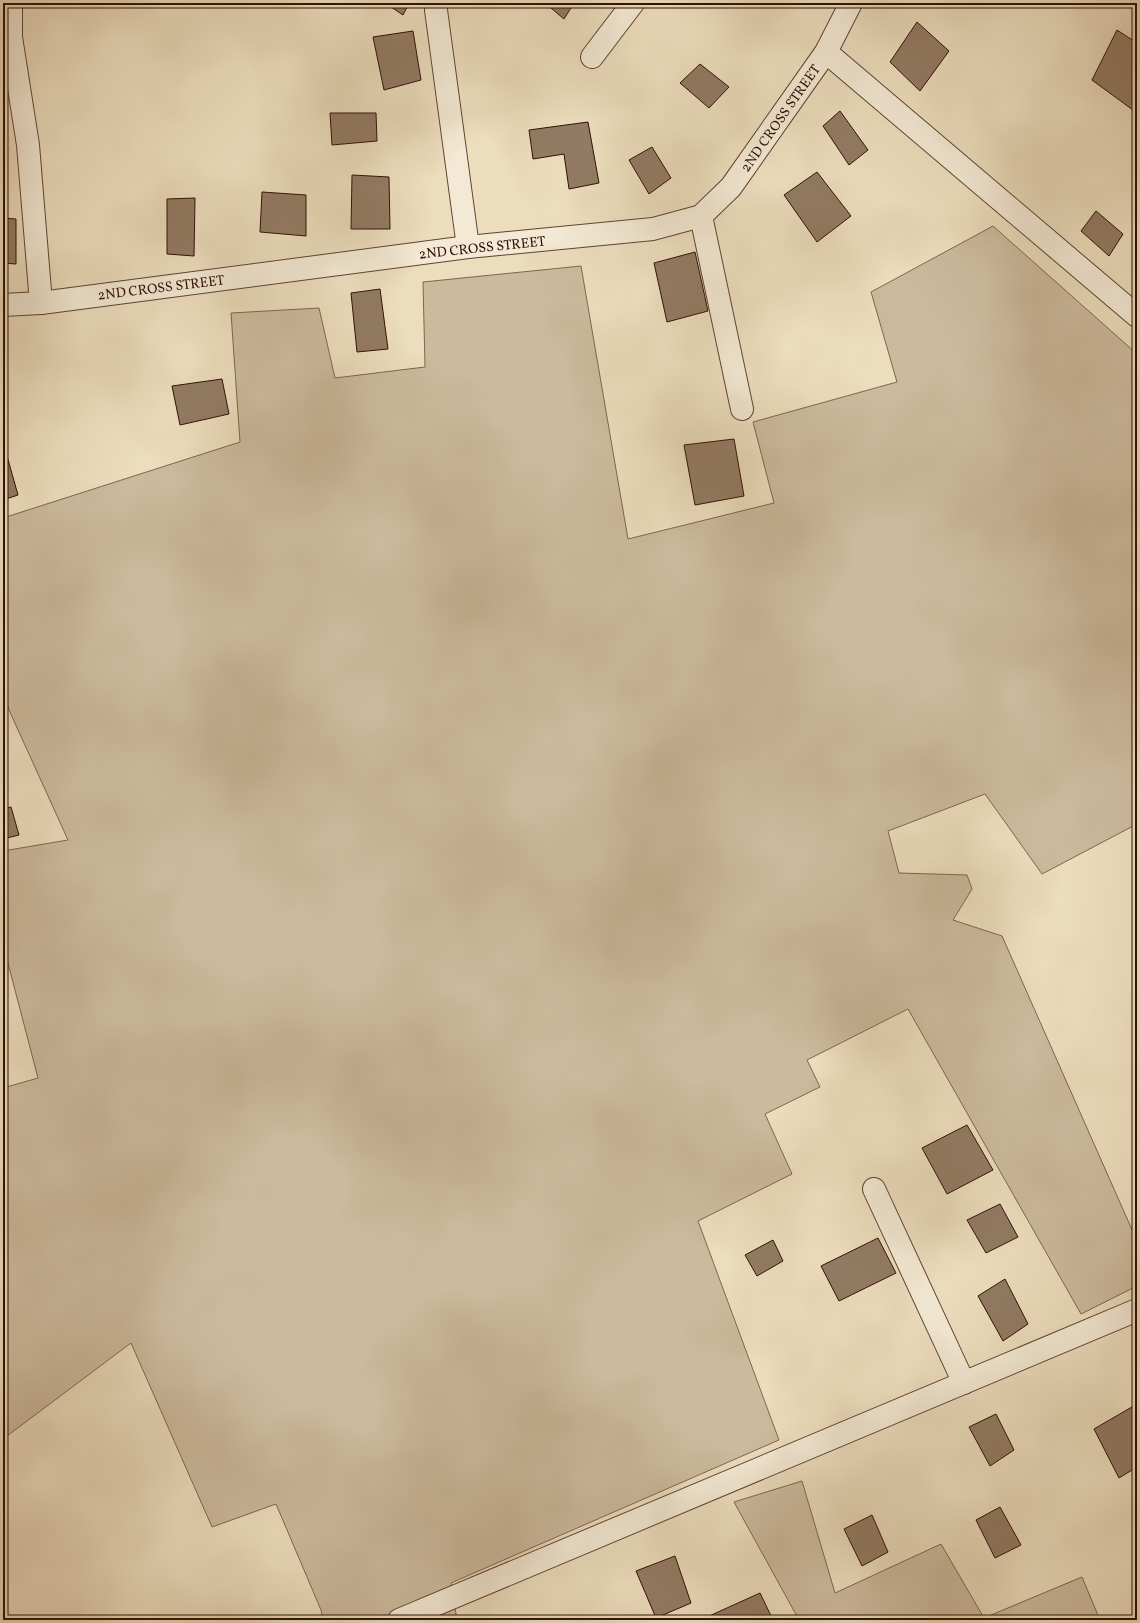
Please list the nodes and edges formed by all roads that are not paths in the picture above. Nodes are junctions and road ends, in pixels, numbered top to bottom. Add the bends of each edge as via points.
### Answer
1 (11, 3) edge
2 (633, 3) edge
3 (851, 3) edge
4 (436, 10) dead end
5 (7, 38) edge
6 (826, 52) junction
7 (592, 57) dead end
8 (701, 216) junction
9 (468, 247) junction
10 (40, 303) junction
11 (3, 305) edge
12 (1137, 316) edge
13 (742, 410) dead end
14 (874, 1189) dead end
15 (1137, 1310) edge
16 (964, 1383) junction
17 (399, 1620) edge

1 - 5 street
2 - 7 street
3 - 6 street, 2ND CROSS STREET
4 - 9 street
5 - 10 street via 28,145
6 - 8 street, 2ND CROSS STREET via 731,187
6 - 12 street
8 - 9 street, 2ND CROSS STREET via 653,229
8 - 13 street
9 - 10 street, 2ND CROSS STREET
10 - 11 street, 2ND CROSS STREET
14 - 16 street
15 - 16 street
16 - 17 street

